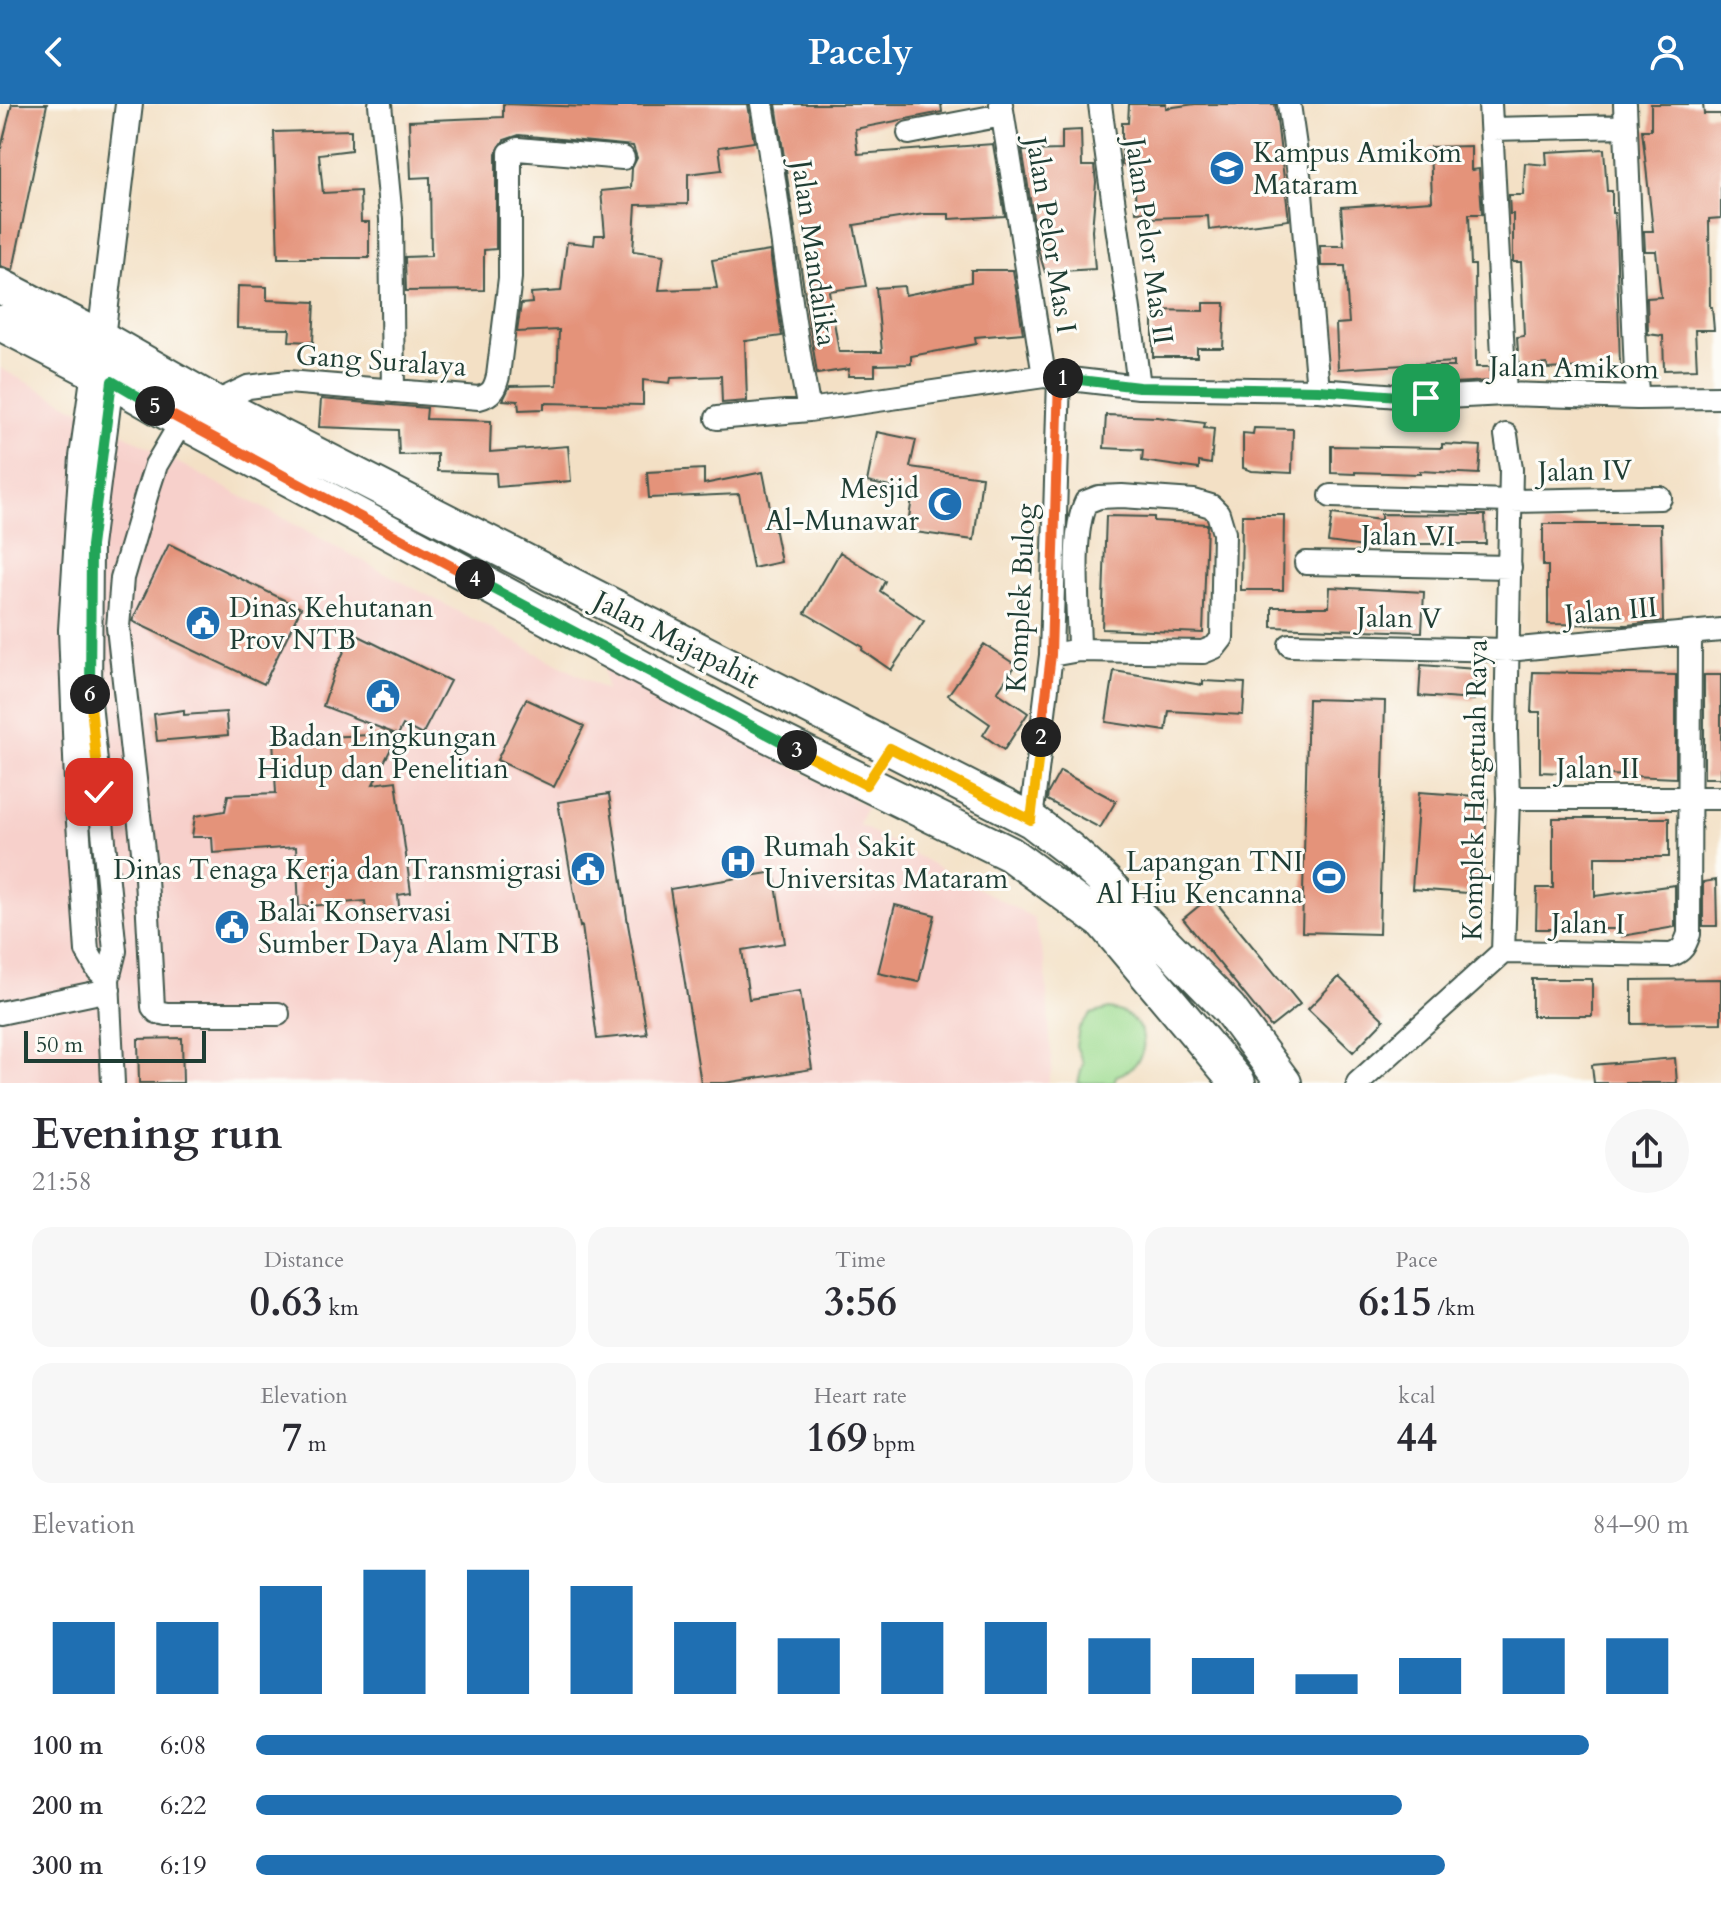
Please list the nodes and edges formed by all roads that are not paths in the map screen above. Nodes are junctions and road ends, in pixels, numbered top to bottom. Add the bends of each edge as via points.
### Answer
1 (129, 104) edge
2 (380, 104) edge
3 (762, 104) edge
4 (1100, 104) edge
5 (1289, 104) edge
6 (1490, 104) edge
7 (1002, 109) edge
8 (1625, 115) edge
9 (1492, 129) junction
10 (909, 133) dead end
11 (623, 158) dead end
12 (0, 286) edge
13 (0, 323) edge
14 (101, 338) junction
15 (102, 376) junction
16 (1051, 376) junction
17 (1139, 387) junction
18 (1318, 390) junction
19 (393, 391) junction
20 (1505, 394) junction
21 (1721, 397) edge
22 (1637, 398) junction
23 (215, 403) junction
24 (809, 410) junction
25 (717, 418) dead end
26 (182, 421) junction
27 (1506, 435) dead end
28 (1331, 496) dead end
29 (1660, 498) dead end
30 (1511, 501) junction
31 (1306, 563) dead end
32 (1510, 567) junction
33 (1721, 630) edge
34 (1690, 634) junction
35 (1290, 645) dead end
36 (1079, 650) junction
37 (1507, 650) junction
38 (1051, 655) junction
39 (890, 748) junction
40 (866, 785) junction
41 (1508, 798) junction
42 (1688, 798) junction
43 (1721, 798) edge
44 (1031, 820) junction
45 (1503, 952) junction
46 (108, 984) junction
47 (0, 1013) edge
48 (278, 1014) dead end
49 (113, 1083) edge
50 (1238, 1083) edge
51 (1284, 1083) edge
52 (1358, 1083) edge

1 - 14 street
2 - 19 street via 391,219
3 - 24 street, Jalan Mandalika
4 - 17 street, Jalan Pelor Mas II
5 - 18 street
6 - 9 street
7 - 10 street
7 - 16 street, Jalan Pelor Mas I
8 - 9 street
8 - 22 street
9 - 20 street
11 - 19 street, Gang Suralaya via 513,150 510,278 495,386 479,398
12 - 14 main road, Jalan Majapahit
13 - 15 main road, Jalan Majapahit
14 - 23 main road, Jalan Majapahit
15 - 26 main road, Jalan Majapahit
15 - 46 street via 91,562 90,702 115,951
16 - 17 street, Jalan Amikom
16 - 24 street, Jalan Amikom
16 - 38 street, Komplek Bulog
17 - 18 street, Jalan Amikom
18 - 20 street, Jalan Amikom via 1426,398
19 - 23 street, Gang Suralaya via 288,382 248,387
20 - 22 street, Jalan Amikom
21 - 22 street, Jalan Amikom
23 - 39 main road, Jalan Majapahit
24 - 25 street, Jalan Amikom
26 - 40 main road, Jalan Majapahit
26 - 48 street via 156,465 143,505 122,578 118,627 146,878 153,1007 167,1014
27 - 30 street, Komplek Hangtuah Raya
28 - 30 street, Jalan IV
29 - 30 street, Jalan IV
30 - 32 street, Komplek Hangtuah Raya
31 - 32 street, Jalan VI
32 - 37 street, Komplek Hangtuah Raya
33 - 34 street, Jalan III
34 - 37 street, Jalan III
34 - 42 street
35 - 37 street, Jalan V
36 - 36 street via 1203,652 1215,647 1222,638 1224,533 1211,506 1122,496 1086,502 1078,553
36 - 38 street
37 - 41 street, Komplek Hangtuah Raya
38 - 44 street, Komplek Bulog
39 - 40 main road
39 - 44 main road, Jalan Majapahit
40 - 50 main road, Jalan Majapahit via 1010,854 1103,922
41 - 42 street, Jalan II
41 - 45 street, Komplek Hangtuah Raya
42 - 43 street, Jalan II
42 - 45 street, Jalan I via 1689,934 1680,952
44 - 51 main road, Jalan Majapahit via 1102,879 1229,1009
45 - 52 street, Komplek Hangtuah Raya
46 - 47 street
46 - 49 street

